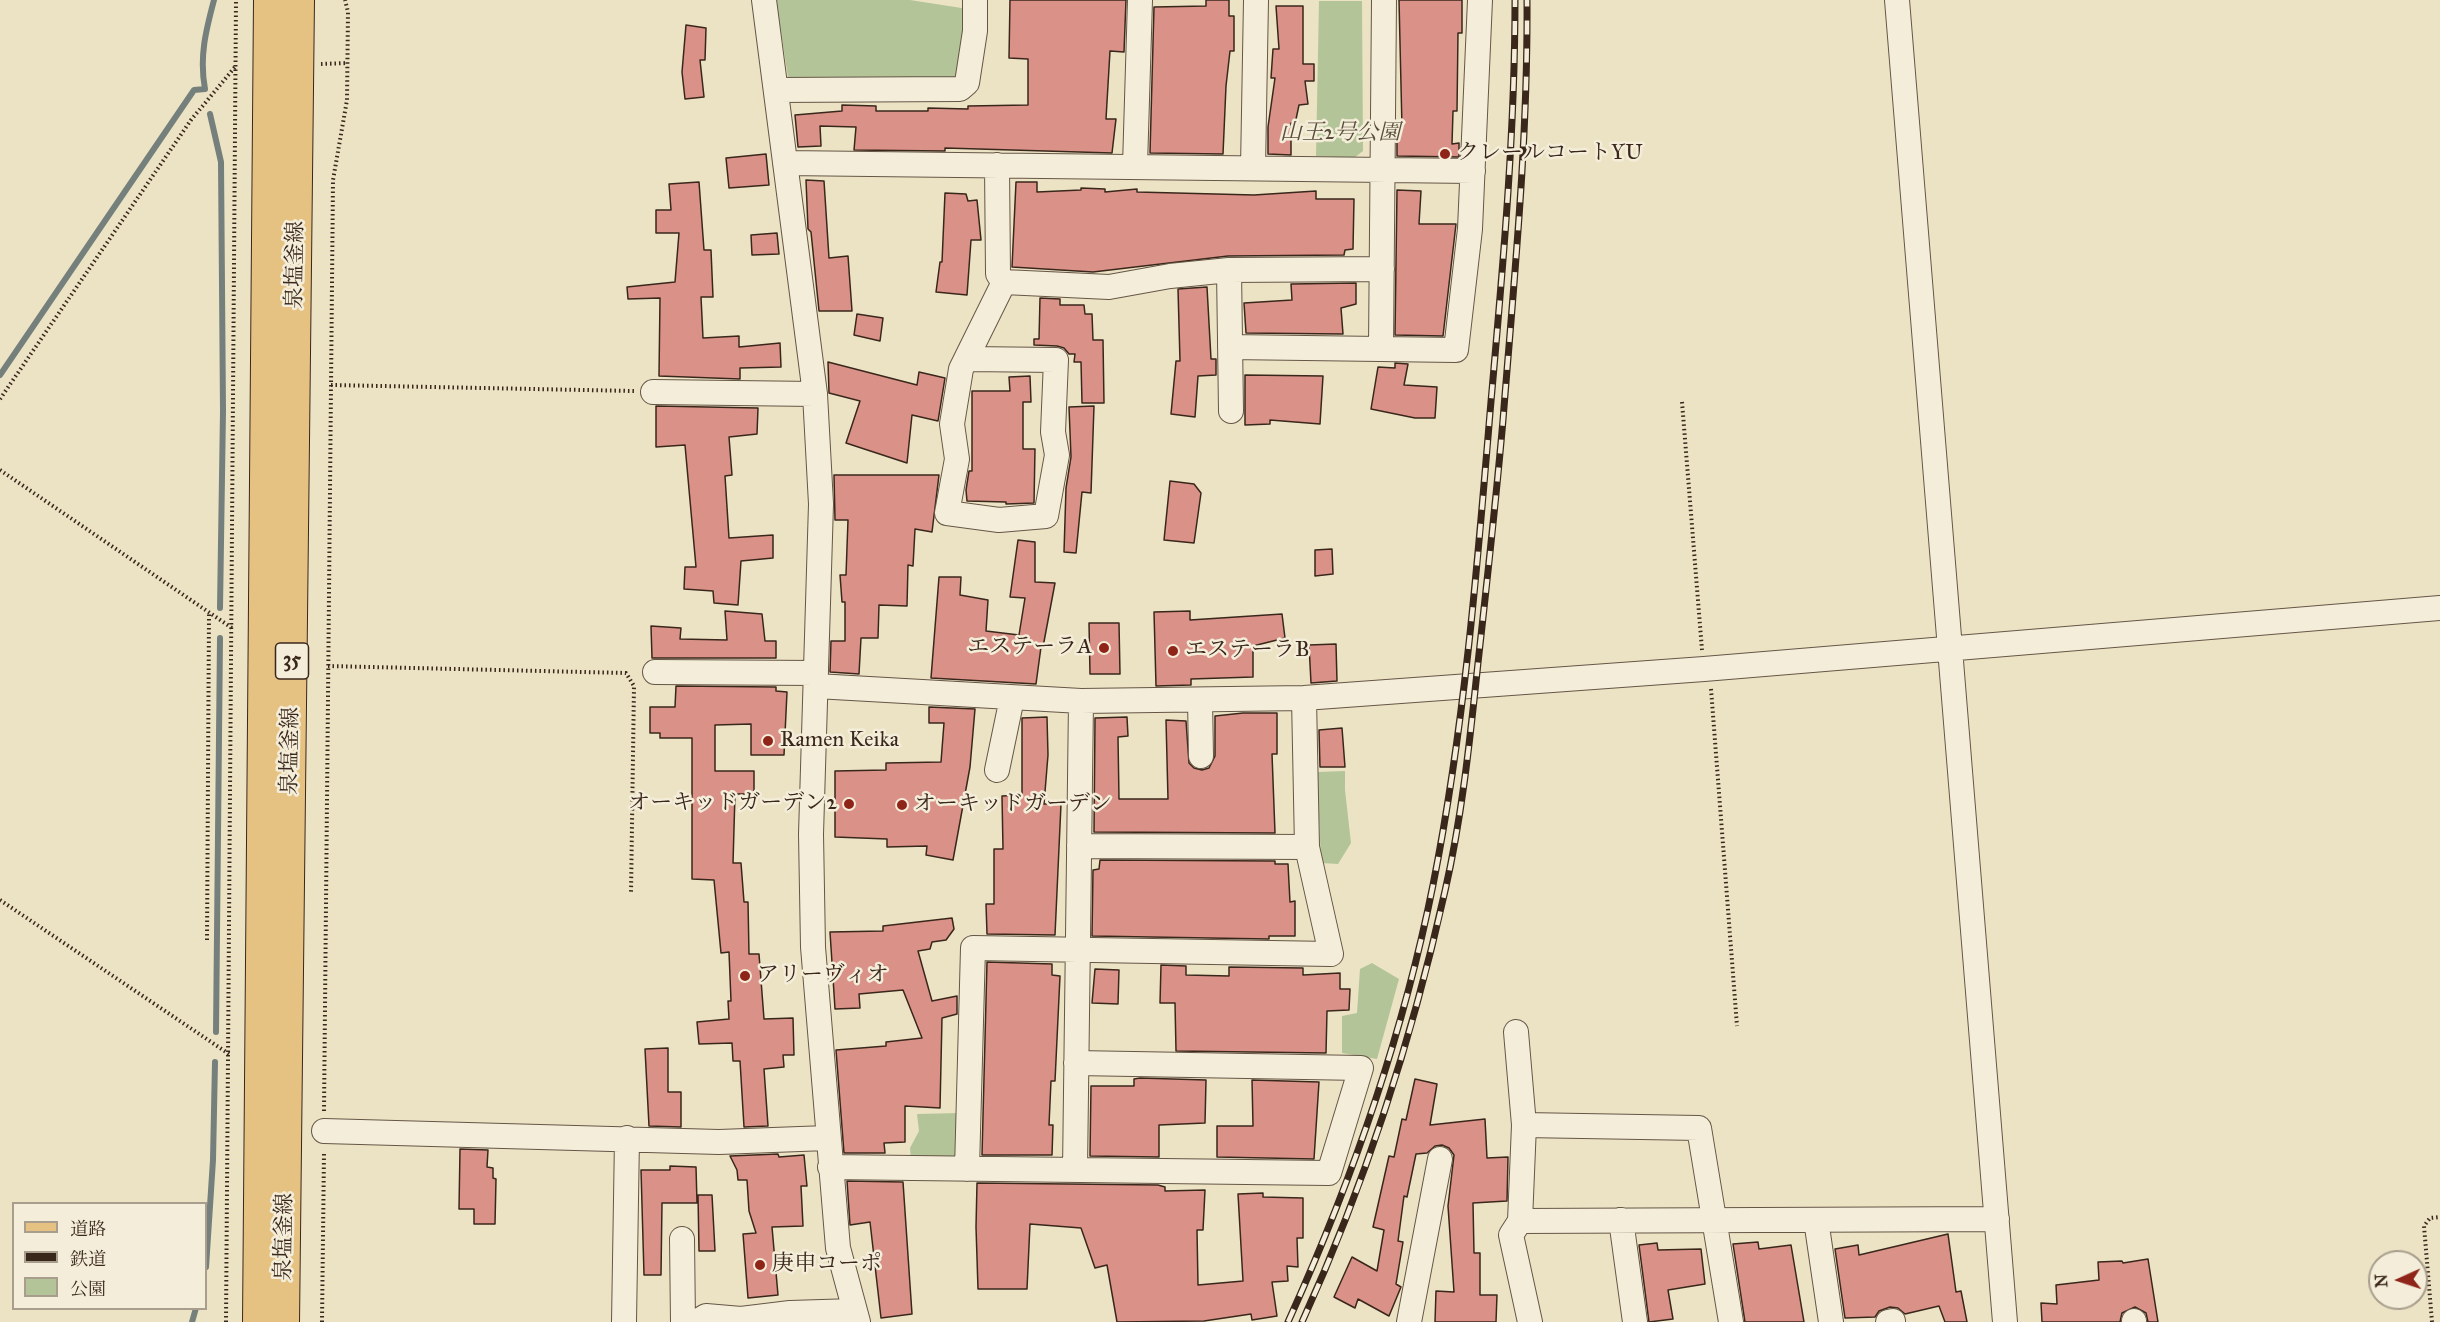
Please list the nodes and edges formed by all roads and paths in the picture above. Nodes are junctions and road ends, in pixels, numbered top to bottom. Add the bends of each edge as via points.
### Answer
1 (236, 0) edge
2 (269, 0) edge
3 (288, 0) edge
4 (299, 0) edge
5 (345, 0) edge
6 (764, 0) edge
7 (975, 0) edge
8 (1140, 0) edge
9 (1256, 0) edge
10 (1384, 0) edge
11 (1480, 0) edge
12 (1897, 0) edge
13 (299, 64) junction
14 (235, 67) junction
15 (268, 67) junction
16 (777, 90) junction
17 (785, 163) junction
18 (997, 165) junction
19 (1134, 166) junction
20 (1253, 168) junction
21 (1383, 169) junction
22 (1473, 171) junction
23 (267, 268) junction
24 (1382, 269) junction
25 (1229, 270) junction
26 (1005, 282) junction
27 (1230, 347) junction
28 (1381, 347) junction
29 (968, 359) junction
30 (331, 385) junction
31 (653, 392) joint
32 (814, 394) junction
33 (0, 399) edge
34 (1682, 402) dead end
35 (1231, 411) dead end
36 (0, 470) edge
37 (2440, 608) edge
38 (209, 613) junction
39 (232, 628) junction
40 (1951, 649) junction
41 (328, 666) junction
42 (1707, 668) junction
43 (655, 672) dead end
44 (816, 679) junction
45 (1012, 698) junction
46 (1304, 698) junction
47 (1200, 700) junction
48 (1081, 701) junction
49 (1201, 756) dead end
50 (997, 770) dead end
51 (1079, 846) junction
52 (1307, 847) junction
53 (631, 894) dead end
54 (0, 900) edge
55 (207, 940) dead end
56 (1078, 950) junction
57 (1737, 1026) dead end
58 (1516, 1032) dead end
59 (229, 1054) junction
60 (1076, 1064) junction
61 (1524, 1125) junction
62 (324, 1131) junction
63 (627, 1138) junction
64 (827, 1138) junction
65 (1440, 1159) dead end
66 (830, 1167) junction
67 (967, 1169) junction
68 (1075, 1170) junction
69 (2440, 1217) edge
70 (1620, 1220) junction
71 (1715, 1220) junction
72 (1816, 1220) junction
73 (1997, 1220) junction
74 (1520, 1221) junction
75 (682, 1239) dead end
76 (795, 1317) edge
77 (856, 1317) edge
78 (226, 1322) edge
79 (258, 1322) edge
80 (284, 1322) edge
81 (322, 1322) edge
82 (624, 1322) edge
83 (683, 1322) edge
84 (696, 1322) edge
85 (1409, 1322) edge
86 (1530, 1322) edge
87 (1635, 1322) edge
88 (1731, 1322) edge
89 (1831, 1322) edge
90 (2005, 1322) edge
91 (2432, 1322) edge

1 - 14 path
2 - 15 main road, 泉塩釜線 / 35
3 - 15 main road via 287,38
4 - 13 main road, 泉塩釜線 / 35
5 - 30 path via 346,100 333,180
6 - 16 street
7 - 16 street via 968,83 960,89
8 - 19 street
9 - 20 street
10 - 21 street
11 - 22 street
12 - 40 street
13 - 23 main road via 284,90 282,197
13 - 80 main road, 泉塩釜線 / 35
14 - 33 path via 191,120
14 - 39 path
15 - 23 main road, 泉塩釜線 / 35
16 - 17 street
17 - 18 street
17 - 32 street
18 - 19 street
18 - 26 street via 998,274
19 - 20 street
20 - 21 street
21 - 22 street
21 - 24 street
22 - 28 street via 1456,350
23 - 79 main road, 泉塩釜線 / 35
24 - 25 street
24 - 28 street
25 - 26 street via 1109,287
25 - 27 street
26 - 29 street
27 - 28 street
27 - 35 street
29 - 29 street via 961,369 952,424 957,459 947,513 999,520 1046,516 1057,455 1053,432 1056,360
30 - 31 path
30 - 41 path
31 - 32 street
32 - 44 street via 821,504
34 - 42 path
36 - 38 path
37 - 40 street
38 - 39 path
38 - 55 path
39 - 59 path
40 - 42 street
40 - 73 street
41 - 53 path via 626,673 634,686
41 - 62 path
42 - 46 street
42 - 57 path
43 - 44 street
44 - 45 street
44 - 64 street via 811,834 813,947
45 - 48 street
45 - 50 street
46 - 47 street
46 - 52 street
47 - 48 street
47 - 49 street
48 - 51 street
51 - 52 street
51 - 56 street
52 - 56 street via 1331,954
54 - 59 path
56 - 60 street
56 - 67 street via 973,948
58 - 61 street
59 - 78 path
60 - 68 street
60 - 68 street via 1361,1068 1329,1173
61 - 71 street via 1699,1128
61 - 74 street
62 - 63 street
62 - 81 path
63 - 64 street via 719,1142
63 - 82 street
64 - 66 street
65 - 85 street
66 - 67 street
66 - 77 street via 837,1248
67 - 68 street
69 - 91 path via 2430,1218 2424,1226
70 - 71 street
70 - 74 street
70 - 87 street
71 - 72 street
71 - 88 street
72 - 73 street
72 - 89 street
73 - 90 street
74 - 86 street via 1511,1235
75 - 83 street
76 - 77 street
76 - 84 street via 706,1316

